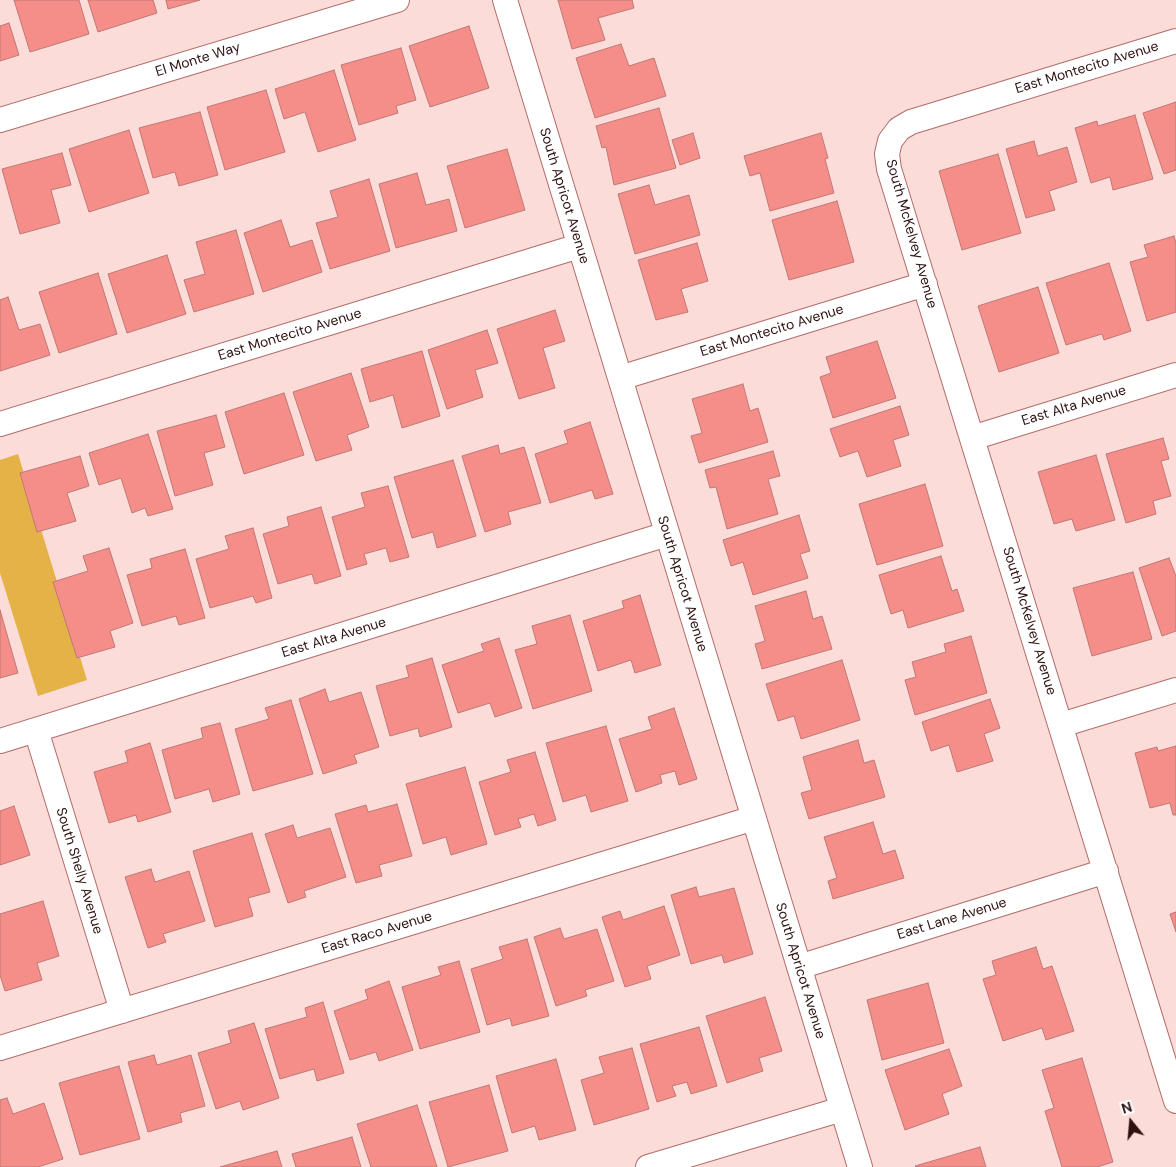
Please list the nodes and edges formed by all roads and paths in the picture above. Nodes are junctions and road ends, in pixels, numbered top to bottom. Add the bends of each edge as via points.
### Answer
1 (397, 0) edge
2 (504, 0) edge
3 (1176, 40) edge
4 (0, 120) edge
5 (890, 141) joint
6 (579, 246) junction
7 (925, 284) junction
8 (1176, 375) edge
9 (620, 378) junction
10 (0, 424) edge
11 (972, 438) junction
12 (667, 534) junction
13 (1176, 690) edge
14 (1061, 726) junction
15 (36, 730) junction
16 (0, 741) edge
17 (754, 818) junction
18 (1106, 871) junction
19 (799, 967) junction
20 (122, 1011) junction
21 (1167, 1039) edge
22 (0, 1048) edge
23 (1176, 1101) edge
24 (842, 1109) junction
25 (648, 1167) edge
26 (860, 1167) edge

1 - 4 street, El Monte Way
2 - 6 street, South Apricot Avenue
3 - 5 street, East Montecito Avenue via 911,122 899,129
5 - 7 street, South McKelvey Avenue via 890,169
6 - 9 street, South Apricot Avenue
6 - 10 street, East Montecito Avenue
7 - 9 street, East Montecito Avenue
7 - 11 street, South McKelvey Avenue
8 - 11 street, East Alta Avenue
9 - 12 street, South Apricot Avenue
11 - 14 street, South McKelvey Avenue
12 - 15 street, East Alta Avenue
12 - 17 street, South Apricot Avenue
13 - 14 street
14 - 18 street, South McKelvey Avenue
15 - 16 street, East Alta Avenue
15 - 20 street, South Shelly Avenue
17 - 19 street, South Apricot Avenue
17 - 20 street, East Raco Avenue
18 - 19 street, East Lane Avenue
18 - 21 street, South McKelvey Avenue
19 - 24 street, South Apricot Avenue
20 - 22 street, East Raco Avenue
21 - 23 street, South McKelvey Avenue
24 - 25 street
24 - 26 street, South Apricot Avenue

